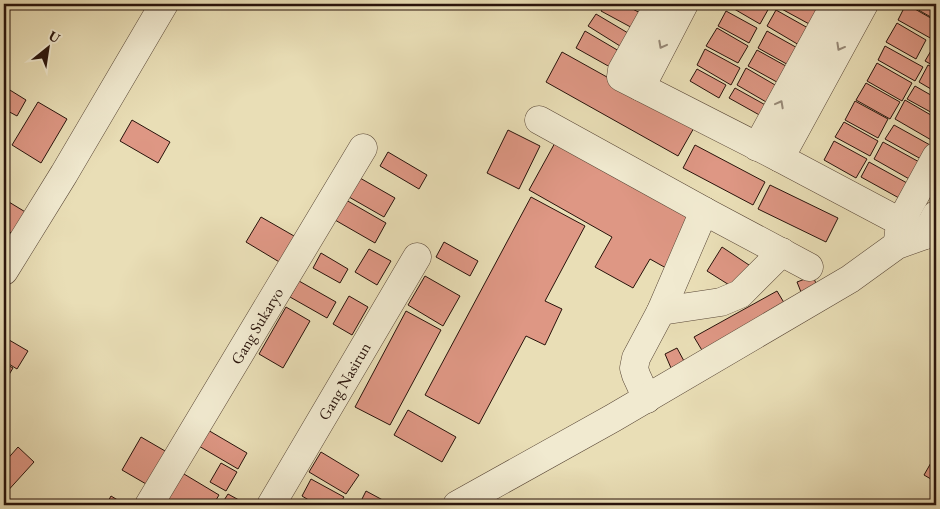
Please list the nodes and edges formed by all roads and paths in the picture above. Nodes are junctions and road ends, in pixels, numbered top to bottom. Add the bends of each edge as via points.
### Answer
1 (164, 4) edge
2 (658, 4) edge
3 (684, 4) edge
4 (835, 4) edge
5 (860, 5) edge
6 (640, 87) junction
7 (539, 120) dead end
8 (363, 148) dead end
9 (768, 153) junction
10 (936, 156) edge
11 (704, 211) junction
12 (930, 225) edge
13 (899, 234) junction
14 (782, 252) junction
15 (417, 257) dead end
16 (809, 266) dead end
17 (4, 271) edge
18 (661, 311) junction
19 (647, 399) junction
20 (149, 505) edge
21 (271, 505) edge
22 (457, 505) edge

1 - 17 street
2 - 6 street via 621,74
3 -> 6 street
9 -> 4 street
5 -> 9 street
6 - 9 street
7 - 11 street
8 - 20 street, Gang Sukaryo
9 - 13 street
10 - 13 street
11 - 14 street
11 - 18 street
12 - 13 street
13 - 19 street via 850,279
14 - 16 street
14 - 18 street via 740,294 721,302
15 - 21 street, Gang Nasirun
18 - 19 street via 634,364
19 - 22 street

